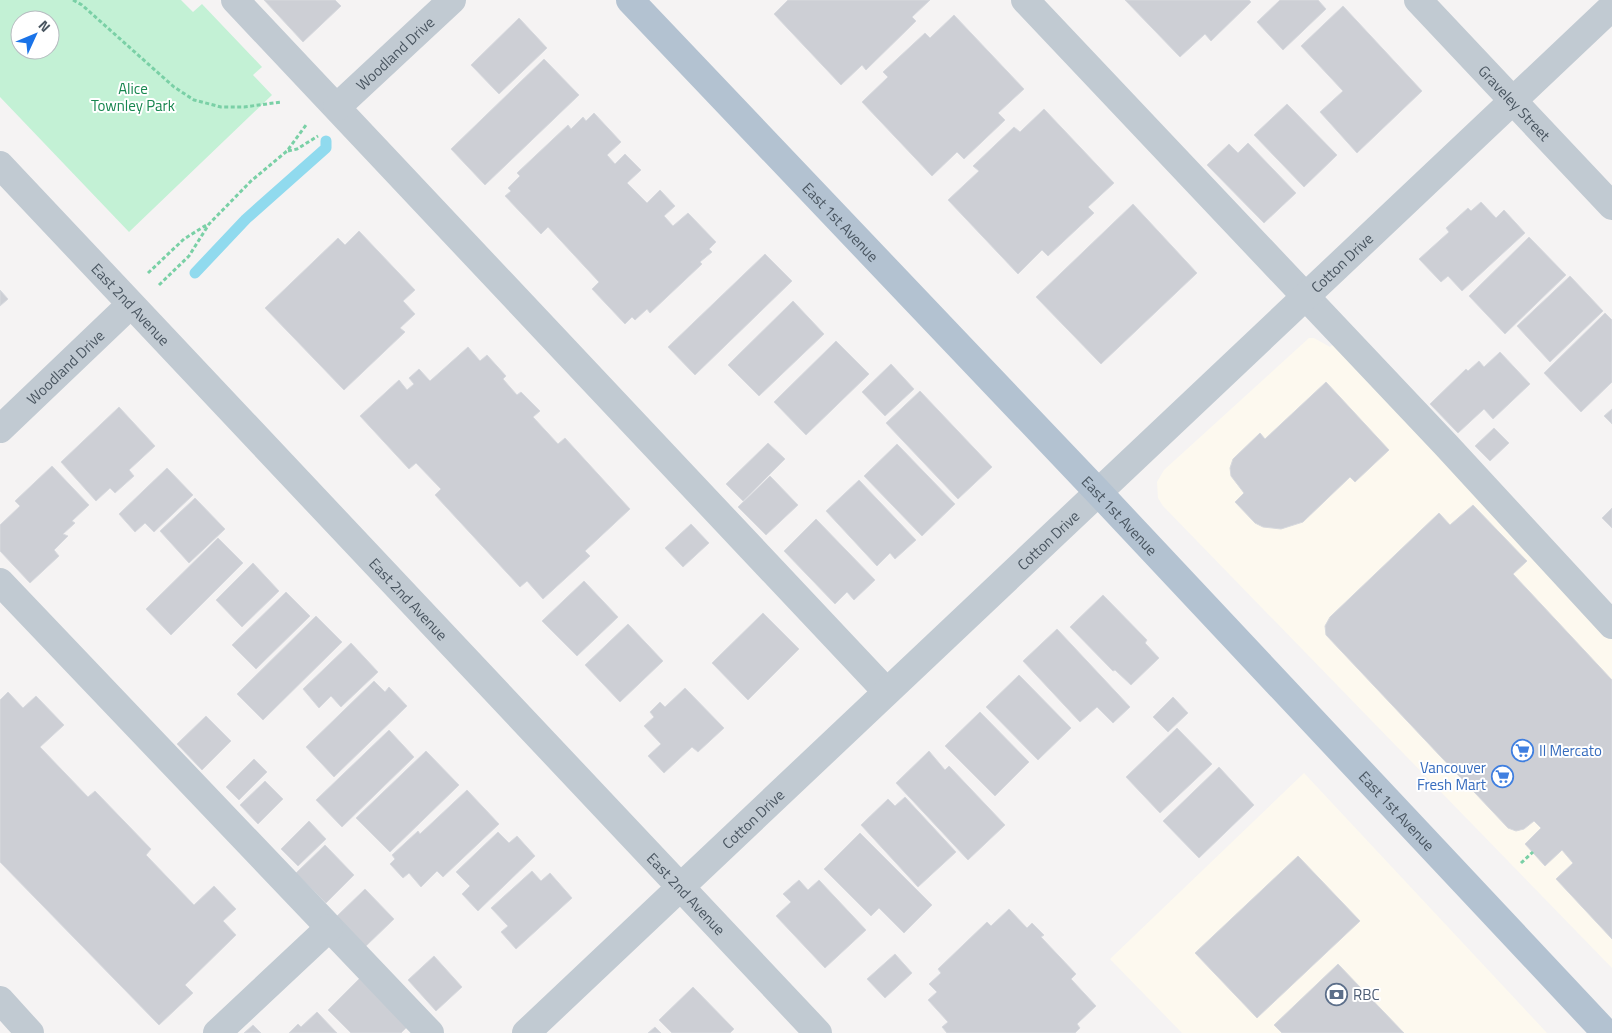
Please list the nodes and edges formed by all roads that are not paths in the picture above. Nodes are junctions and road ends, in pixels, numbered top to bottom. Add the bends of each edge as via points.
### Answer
1 (235, 0) edge
2 (452, 0) edge
3 (630, 0) edge
4 (1025, 0) edge
5 (1418, 0) edge
6 (1612, 7) edge
7 (1513, 100) junction
8 (337, 107) junction
9 (0, 165) edge
10 (1612, 206) edge
11 (1304, 296) junction
12 (130, 304) junction
13 (0, 429) edge
14 (1099, 493) junction
15 (0, 582) edge
16 (1612, 625) edge
17 (886, 691) junction
18 (682, 886) junction
19 (329, 928) junction
20 (0, 1000) edge
21 (30, 1033) edge
22 (217, 1033) edge
23 (430, 1033) edge
24 (526, 1033) edge
25 (818, 1033) edge
26 (1606, 1033) edge

1 - 8 street
2 - 8 street, Woodland Drive
3 - 14 main road, East 1st Avenue
4 - 11 street
5 - 7 street, Graveley Street
6 - 7 street, Cotton Drive
7 - 10 street, Graveley Street
7 - 11 street, Cotton Drive
8 - 17 street
9 - 12 street, East 2nd Avenue
11 - 14 street, Cotton Drive
11 - 16 street
12 - 13 street, Woodland Drive
12 - 18 street, East 2nd Avenue
14 - 17 street, Cotton Drive
14 - 26 main road, East 1st Avenue
15 - 19 street
17 - 18 street, Cotton Drive
18 - 24 street, Cotton Drive
18 - 25 street, East 2nd Avenue
19 - 22 street
19 - 23 street
20 - 21 street

